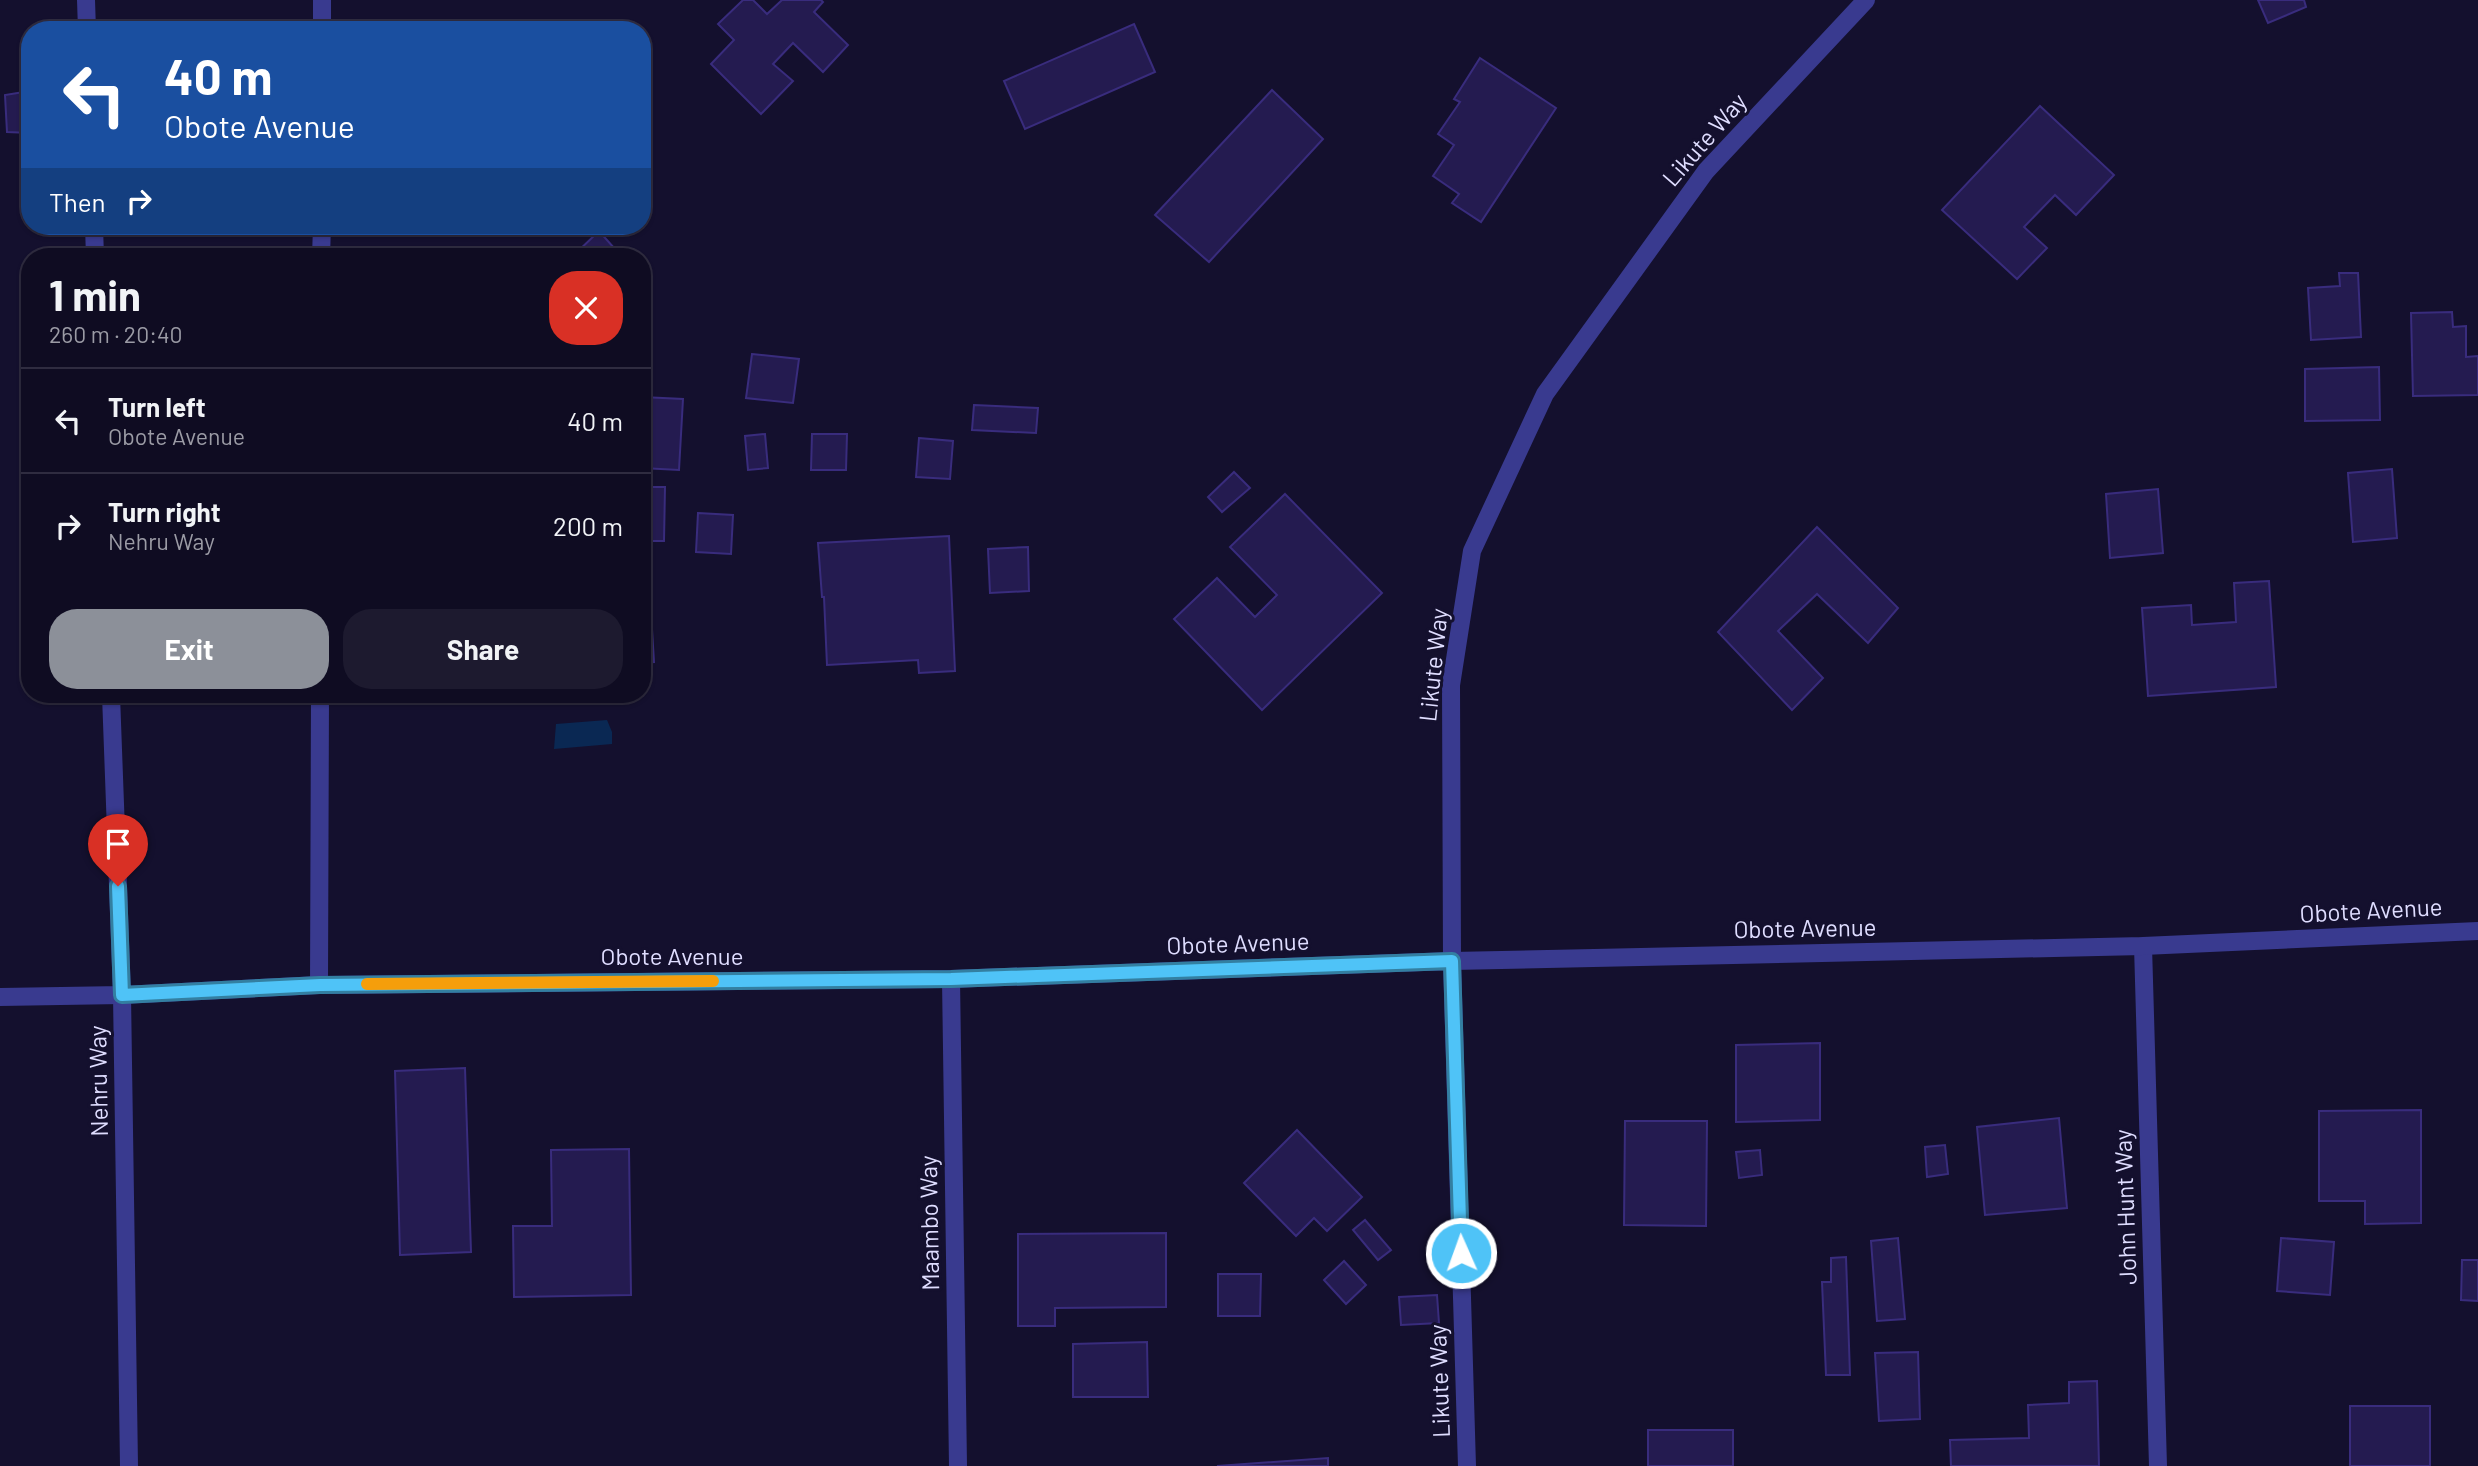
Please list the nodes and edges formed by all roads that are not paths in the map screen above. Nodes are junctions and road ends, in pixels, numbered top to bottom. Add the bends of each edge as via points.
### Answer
1 (86, 0) edge
2 (322, 0) edge
3 (1866, 0) edge
4 (87, 21) edge
5 (322, 21) edge
6 (111, 703) edge
7 (320, 703) edge
8 (2478, 931) edge
9 (2143, 946) junction
10 (1452, 961) junction
11 (951, 979) junction
12 (320, 985) junction
13 (122, 995) junction
14 (0, 997) edge
15 (129, 1466) edge
16 (958, 1466) edge
17 (1467, 1466) edge
18 (2158, 1466) edge

1 - 4 street
2 - 5 street
3 - 10 street, Likute Way via 1706,171 1545,394 1472,551 1451,685
6 - 13 street, Nehru Way
7 - 12 street
8 - 9 street, Obote Avenue
9 - 10 street, Obote Avenue
9 - 18 street, John Hunt Way
10 - 11 street, Obote Avenue
10 - 17 street, Likute Way
11 - 12 street, Obote Avenue
11 - 16 street, Maambo Way
12 - 13 street, Obote Avenue
13 - 14 street, Obote Avenue
13 - 15 street, Nehru Way

